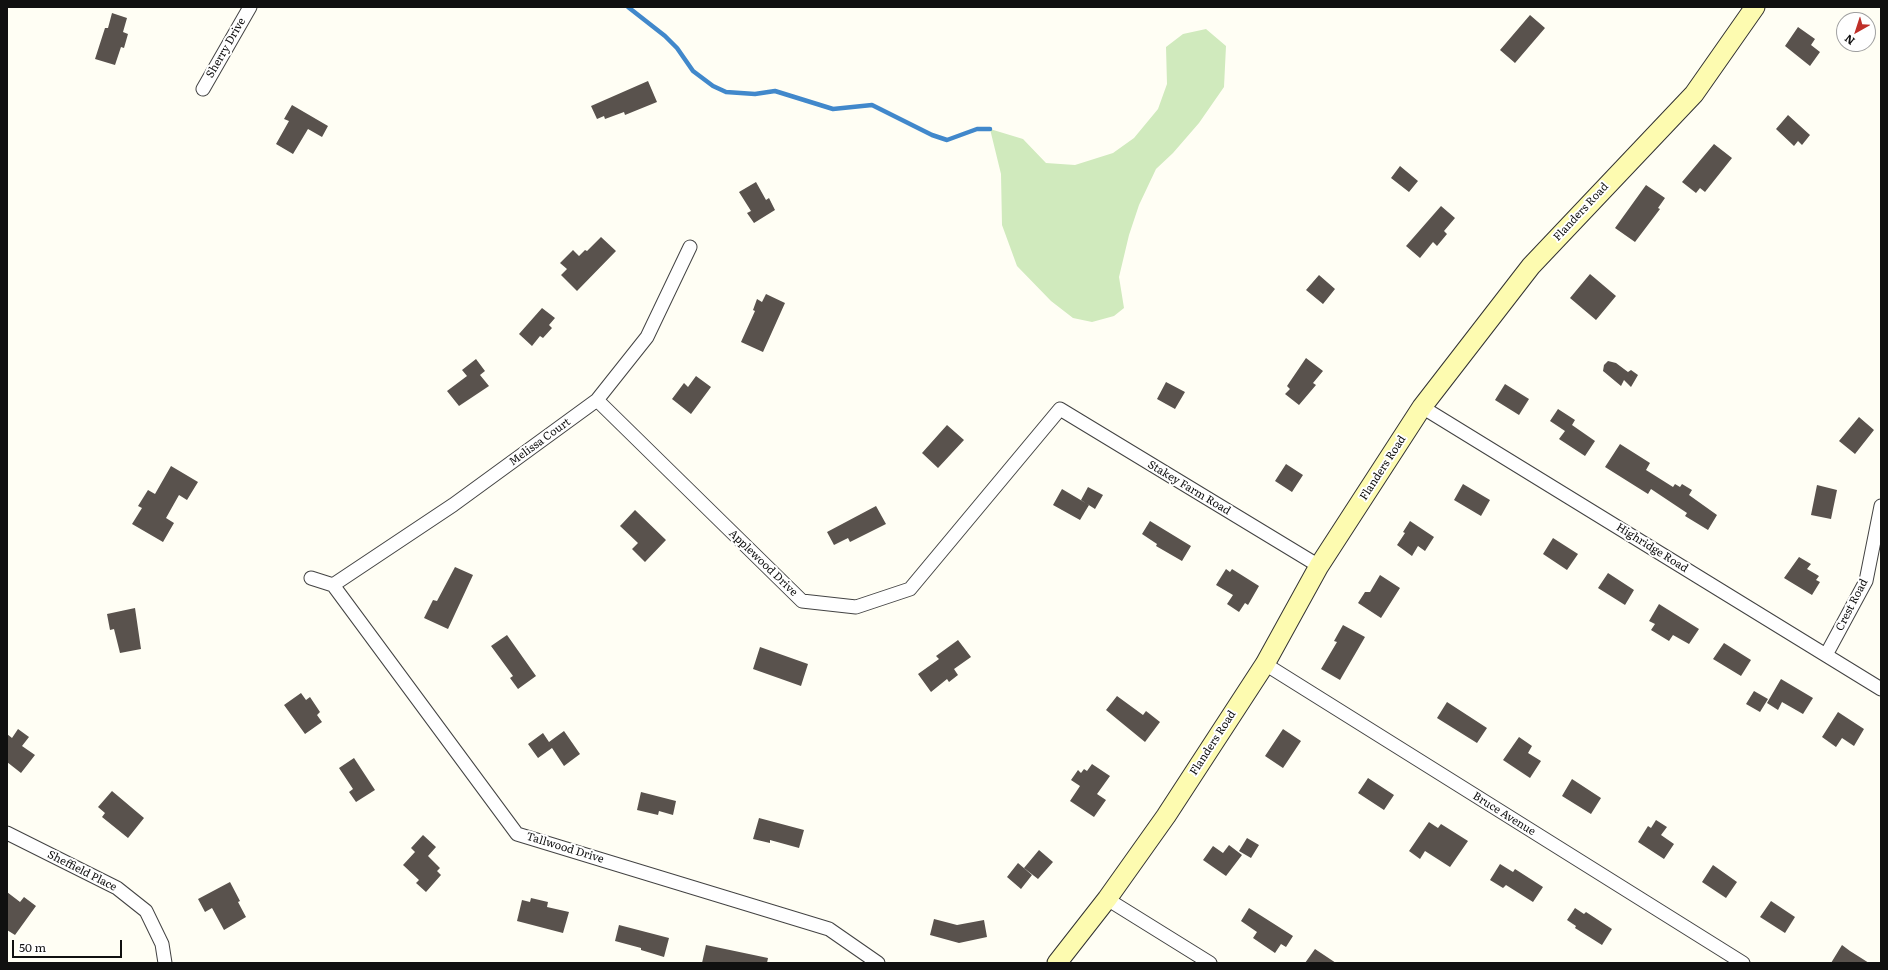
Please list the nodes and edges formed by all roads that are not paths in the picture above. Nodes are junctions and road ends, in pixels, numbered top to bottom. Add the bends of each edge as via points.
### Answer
1 (250, 7) edge
2 (1755, 7) edge
3 (203, 89) dead end
4 (690, 247) dead end
5 (597, 400) junction
6 (1422, 406) junction
7 (1060, 410) joint
8 (1881, 506) edge
9 (1319, 566) junction
10 (311, 578) dead end
11 (333, 584) junction
12 (1826, 655) junction
13 (1265, 664) junction
14 (1881, 689) edge
15 (7, 833) edge
16 (1107, 899) junction
17 (165, 963) edge
18 (878, 963) edge
19 (1057, 963) edge
20 (1210, 963) edge
21 (1743, 963) edge

1 - 3 street, Sherry Drive
2 - 6 street, Flanders Road via 1694,94 1531,266
4 - 5 street, Melissa Court via 647,337
5 - 7 street, Applewood Drive via 802,601 856,607 910,589
5 - 11 street, Melissa Court via 453,505
6 - 9 street, Flanders Road
6 - 12 street, Highridge Road
7 - 9 street, Stakey Farm Road
8 - 12 street, Crest Road via 1866,581
9 - 13 street, Flanders Road
10 - 11 street
11 - 18 street, Tallwood Drive via 517,834 829,929
12 - 14 street, Highridge Road
13 - 16 street, Flanders Road via 1166,816
13 - 21 street, Bruce Avenue
15 - 17 street, Sheffield Place via 117,888 146,911 162,944
16 - 19 street, Flanders Road
16 - 20 street

